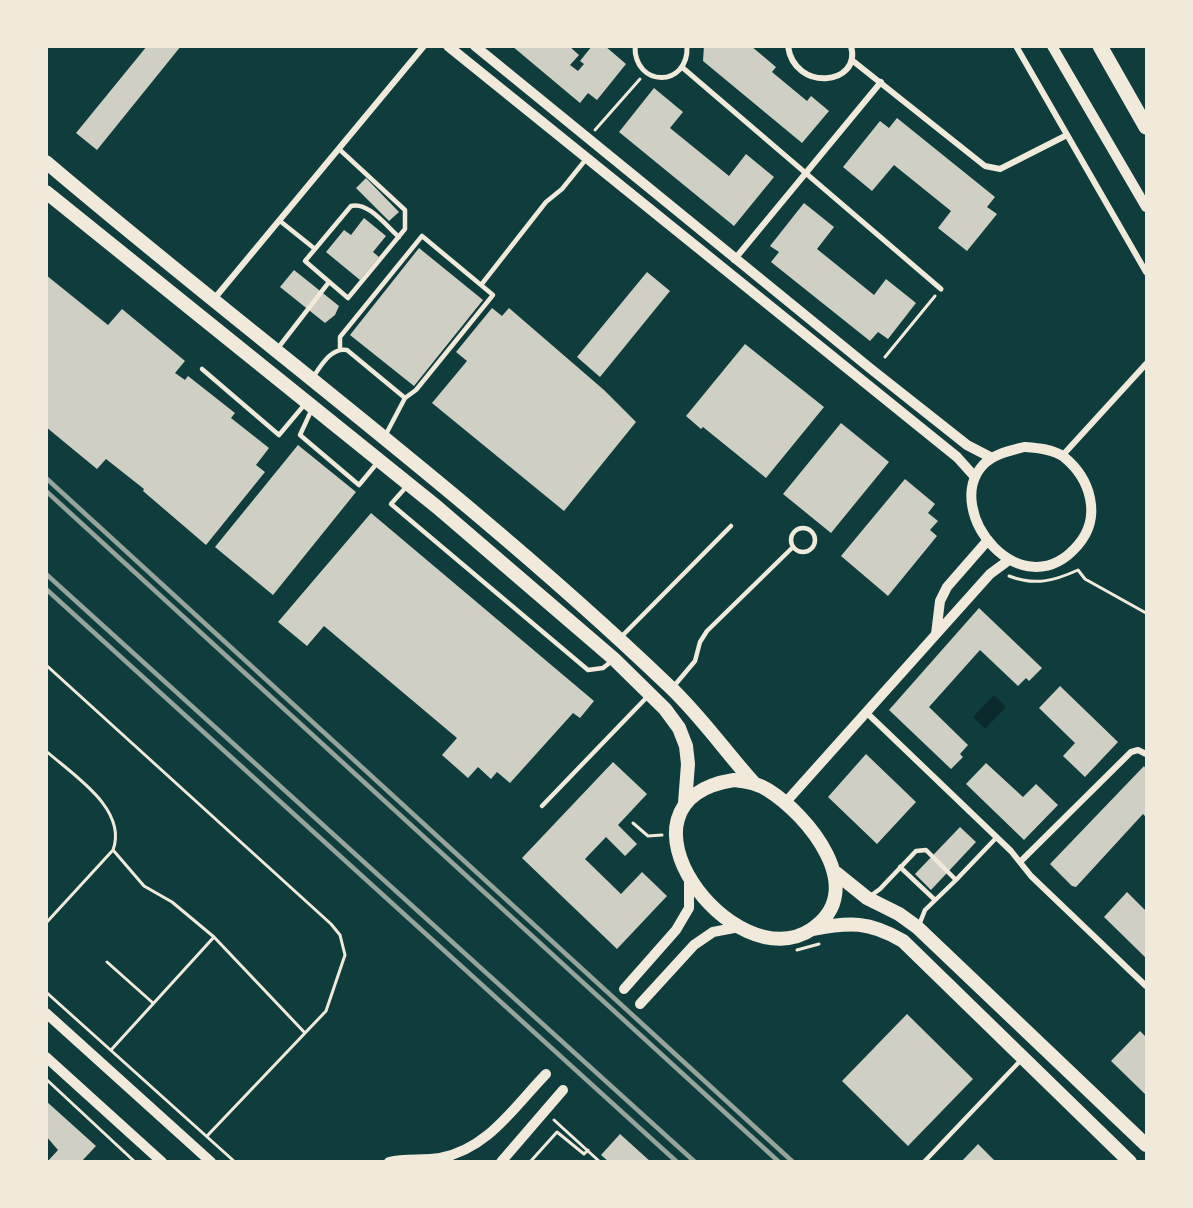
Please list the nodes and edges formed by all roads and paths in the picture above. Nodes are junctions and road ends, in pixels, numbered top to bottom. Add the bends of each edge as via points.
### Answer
1 (424, 46) edge
2 (448, 46) edge
3 (475, 46) edge
4 (635, 46) edge
5 (687, 46) edge
6 (788, 46) edge
7 (851, 46) edge
8 (1016, 46) edge
9 (1052, 46) edge
10 (1100, 46) edge
11 (853, 61) junction
12 (683, 68) junction
13 (645, 73) junction
14 (881, 82) junction
15 (1146, 127) edge
16 (1067, 135) junction
17 (588, 138) junction
18 (339, 148) junction
19 (587, 158) junction
20 (46, 162) edge
21 (807, 172) junction
22 (46, 192) edge
23 (1146, 207) edge
24 (280, 221) junction
25 (399, 237) junction
26 (315, 249) junction
27 (734, 260) junction
28 (726, 270) junction
29 (1146, 272) edge
30 (329, 282) junction
31 (481, 285) junction
32 (941, 289) joint
33 (214, 299) junction
34 (340, 348) junction
35 (276, 350) junction
36 (885, 357) dead end
37 (1146, 364) edge
38 (202, 369) dead end
39 (311, 378) junction
40 (405, 398) junction
41 (310, 404) junction
42 (384, 438) junction
43 (1062, 456) junction
44 (992, 458) junction
45 (380, 460) junction
46 (975, 477) junction
47 (408, 484) junction
48 (731, 526) dead end
49 (988, 540) junction
50 (793, 547) junction
51 (1009, 560) junction
52 (1003, 577) dead end
53 (1146, 613) edge
54 (936, 634) junction
55 (619, 639) junction
56 (614, 659) junction
57 (46, 665) edge
58 (672, 688) junction
59 (650, 694) junction
60 (867, 713) junction
61 (46, 751) edge
62 (1146, 754) edge
63 (753, 782) junction
64 (685, 803) junction
65 (785, 803) junction
66 (542, 806) dead end
67 (633, 823) dead end
68 (662, 835) dead end
69 (997, 837) junction
70 (113, 850) junction
71 (1021, 861) junction
72 (900, 867) junction
73 (836, 873) junction
74 (689, 879) junction
75 (956, 880) junction
76 (867, 898) junction
77 (935, 900) junction
78 (46, 923) edge
79 (739, 927) junction
80 (917, 927) junction
81 (812, 929) junction
82 (214, 937) junction
83 (825, 941) dead end
84 (790, 950) dead end
85 (107, 962) dead end
86 (1146, 986) edge
87 (624, 989) dead end
88 (46, 992) edge
89 (50, 995) junction
90 (46, 999) edge
91 (153, 1003) junction
92 (640, 1004) dead end
93 (46, 1013) edge
94 (305, 1032) junction
95 (111, 1050) junction
96 (46, 1057) edge
97 (1023, 1058) junction
98 (546, 1074) dead end
99 (46, 1079) edge
100 (563, 1090) dead end
101 (551, 1117) dead end
102 (207, 1136) junction
103 (1146, 1144) edge
104 (588, 1150) junction
105 (135, 1161) edge
106 (162, 1161) edge
107 (211, 1161) edge
108 (234, 1161) edge
109 (389, 1161) edge
110 (501, 1161) edge
111 (530, 1161) edge
112 (600, 1161) edge
113 (924, 1161) edge
114 (1130, 1161) edge

1 - 18 street
2 - 19 street
3 - 17 street
4 - 13 street via 637,62
5 - 12 street
6 - 11 street via 795,67 817,78 849,69
7 - 11 street
8 - 16 street
9 - 23 street
10 - 15 highway
11 - 14 street
12 - 13 street via 658,78
12 - 21 street
13 - 17 path
14 - 16 street via 984,166 1000,169
14 - 21 street
16 - 29 street
17 - 27 street
18 - 24 street
18 - 25 lane via 405,210 405,229
19 - 28 street
19 - 31 lane via 546,202
20 - 33 main road
21 - 27 street
21 - 32 street
22 - 41 main road
24 - 26 lane
24 - 33 street
25 - 26 lane via 357,204 351,206
25 - 30 lane via 348,298
26 - 30 lane via 305,261
27 - 28 street
27 - 44 street via 967,445
28 - 46 street via 949,450
30 - 35 lane
31 - 34 lane via 422,236 385,287 340,337
31 - 40 lane via 493,295 416,390
32 - 36 path
33 - 35 main road
34 - 39 lane
34 - 40 lane
35 - 39 main road
37 - 43 street
38 - 41 lane via 279,435
39 - 42 main road
40 - 42 lane
41 - 45 main road
41 - 45 lane via 300,435 359,485
42 - 55 main road
43 - 44 street via 1024,447
43 - 51 street via 1082,477 1091,497 1093,514 1087,536 1061,561 1045,566 1032,568
44 - 46 street
45 - 47 main road
46 - 49 street via 973,508
47 - 56 main road
47 - 56 lane via 391,504 588,669 603,669
48 - 55 lane
49 - 51 street
49 - 54 street via 947,587 940,601
50 - 50 lane via 802,552 812,547 812,532 798,529 791,537
50 - 58 lane via 707,631 695,661
51 - 54 street via 990,574
52 - 53 path via 1046,582 1078,570 1085,579
54 - 60 street
55 - 58 main road
56 - 59 main road
57 - 94 path via 340,935 345,955 333,994 326,1011
58 - 63 main road
59 - 64 main road via 679,728 686,746
59 - 66 lane
60 - 65 street
60 - 69 street
61 - 70 path via 111,814 117,838
62 - 71 street via 1131,752
63 - 64 main road via 714,783
63 - 65 main road
64 - 74 main road via 676,822 677,849
65 - 73 main road via 821,843
67 - 68 path via 648,836
69 - 71 street
69 - 75 lane
70 - 78 path
70 - 82 path via 144,886 172,902
71 - 86 street via 1031,876
72 - 75 lane via 916,850 926,850
72 - 76 lane
72 - 77 lane
73 - 76 main road
73 - 81 main road via 836,890 828,912
74 - 79 main road via 712,908
74 - 87 street via 689,908 676,930
75 - 77 lane
76 - 80 main road
77 - 80 lane
79 - 81 main road via 767,937 789,938
79 - 92 street via 713,932 694,945
80 - 103 main road
81 - 97 main road via 862,924 903,941
82 - 91 path
82 - 94 path
83 - 84 path
85 - 91 path
88 - 89 path
89 - 90 path
89 - 95 path
91 - 95 path
93 - 107 street
94 - 102 path
95 - 102 path
96 - 106 street
97 - 113 lane
97 - 114 main road
98 - 109 street via 482,1143 438,1158
99 - 105 path
100 - 110 street
101 - 104 path
102 - 108 path
104 - 111 path via 584,1154 557,1132
104 - 112 path

